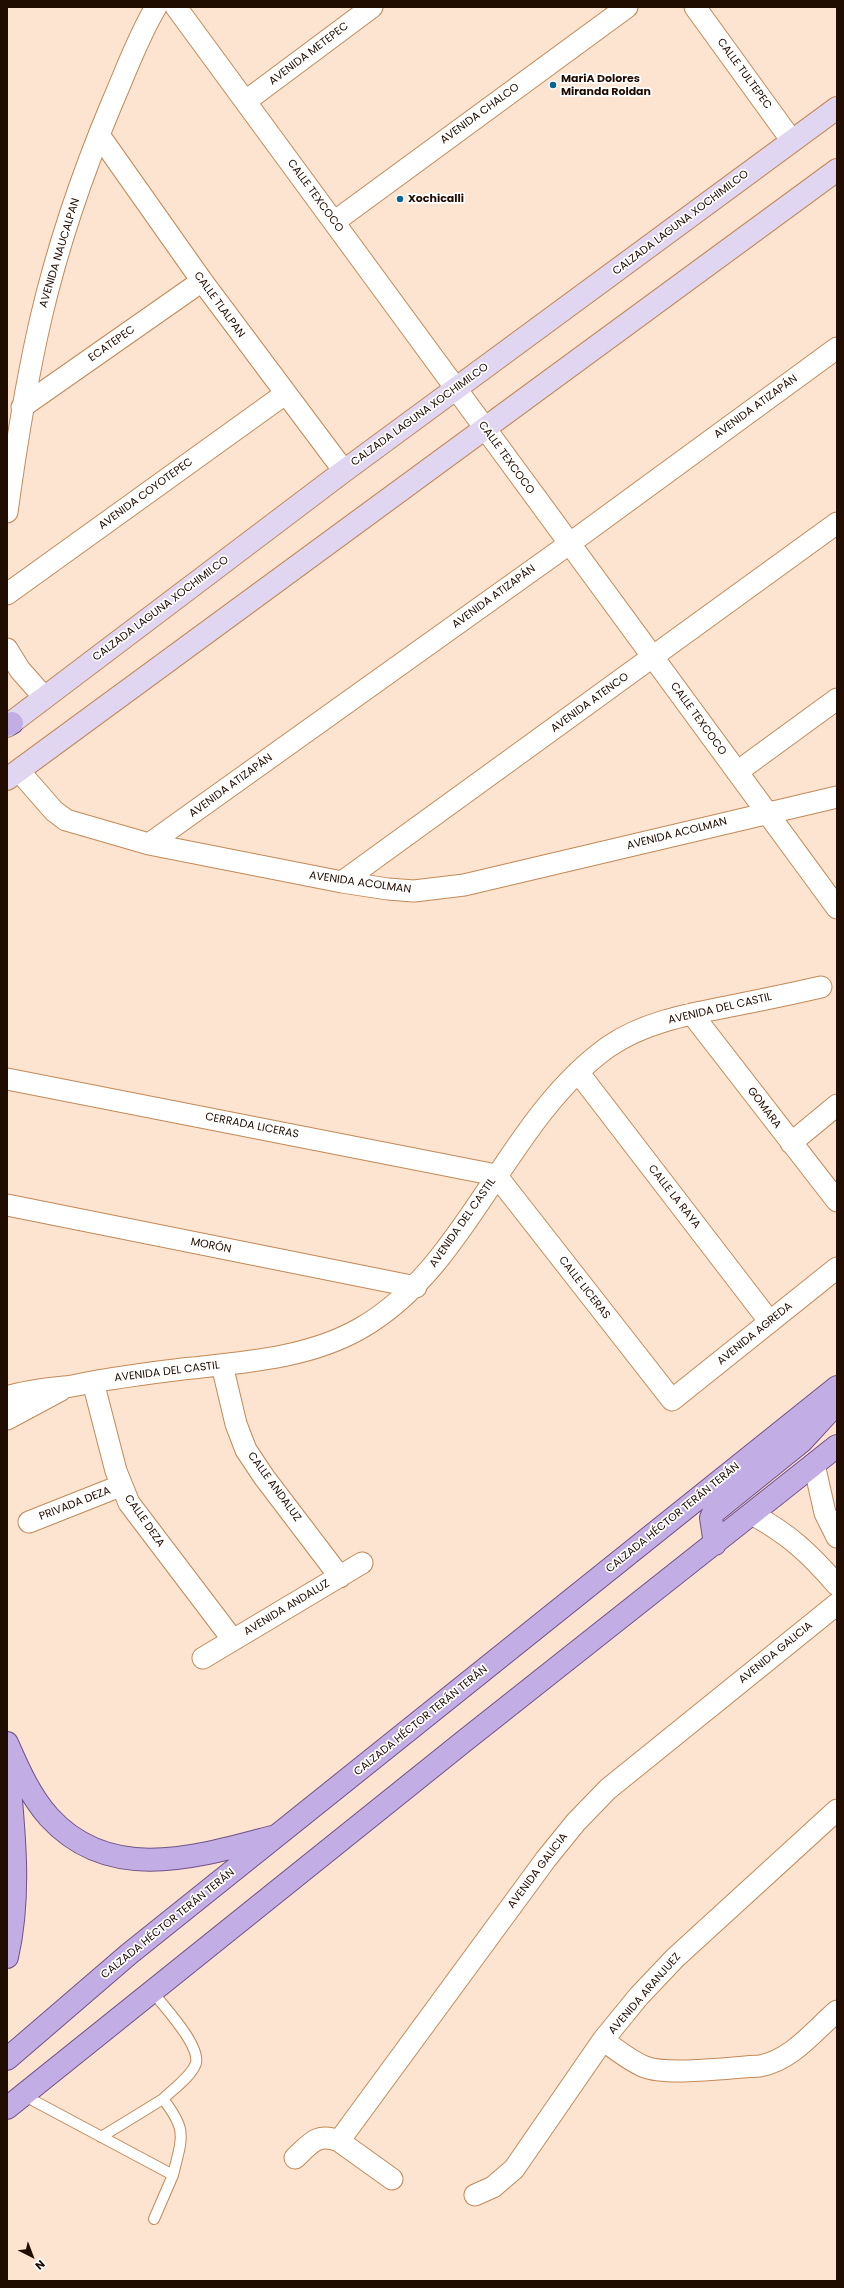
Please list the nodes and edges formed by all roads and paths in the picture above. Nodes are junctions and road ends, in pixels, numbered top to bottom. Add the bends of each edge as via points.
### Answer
1 (156, 7) edge
2 (176, 7) edge
3 (372, 7) edge
4 (627, 7) edge
5 (695, 7) edge
6 (246, 101) junction
7 (837, 108) edge
8 (99, 136) junction
9 (792, 141) junction
10 (837, 170) edge
11 (334, 222) junction
12 (202, 281) junction
13 (837, 348) edge
14 (456, 389) junction
15 (285, 394) junction
16 (22, 407) junction
17 (486, 429) junction
18 (344, 471) junction
19 (7, 512) edge
20 (837, 523) edge
21 (569, 544) junction
22 (7, 594) edge
23 (7, 649) edge
24 (653, 658) junction
25 (13, 670) edge
26 (44, 697) junction
27 (837, 699) edge
28 (8, 725) edge
29 (737, 772) junction
30 (13, 775) edge
31 (837, 797) edge
32 (766, 812) junction
33 (150, 844) junction
34 (342, 882) junction
35 (837, 908) edge
36 (821, 987) dead end
37 (692, 1014) junction
38 (578, 1072) junction
39 (7, 1079) edge
40 (837, 1105) edge
41 (791, 1143) junction
42 (496, 1176) junction
43 (837, 1201) edge
44 (7, 1205) edge
45 (837, 1268) edge
46 (416, 1287) junction
47 (770, 1322) junction
48 (222, 1365) junction
49 (93, 1382) junction
50 (65, 1387) junction
51 (837, 1387) edge
52 (7, 1397) edge
53 (672, 1400) joint
54 (837, 1403) edge
55 (7, 1419) edge
56 (837, 1446) edge
57 (814, 1464) junction
58 (120, 1486) junction
59 (752, 1514) junction
60 (28, 1522) dead end
61 (837, 1537) edge
62 (714, 1544) junction
63 (362, 1563) dead end
64 (340, 1577) junction
65 (837, 1586) edge
66 (837, 1604) edge
67 (234, 1640) junction
68 (203, 1658) dead end
69 (7, 1743) edge
70 (7, 1756) edge
71 (837, 1810) edge
72 (280, 1835) junction
73 (7, 1957) edge
74 (152, 1991) junction
75 (837, 2011) edge
76 (604, 2040) junction
77 (7, 2059) edge
78 (162, 2099) junction
79 (15, 2101) edge
80 (101, 2136) junction
81 (339, 2141) junction
82 (295, 2158) dead end
83 (173, 2175) junction
84 (392, 2179) dead end
85 (475, 2195) dead end
86 (154, 2220) dead end

1 - 8 street, AVENIDA NAUCALPAN via 135,49
2 - 6 street, CALLE TEXCOCO
3 - 6 street, AVENIDA METEPEC
4 - 11 street, AVENIDA CHALCO
5 - 9 street, CALLE TULTEPEC
6 - 11 street, CALLE TEXCOCO
7 - 9 main road, CALZADA LAGUNA XOCHIMILCO
8 - 12 street, CALLE TLALPAN
8 - 16 street, AVENIDA NAUCALPAN via 62,242 41,317
9 - 14 main road, CALZADA LAGUNA XOCHIMILCO
10 - 17 main road
11 - 14 street, CALLE TEXCOCO
12 - 15 street, CALLE TLALPAN
12 - 16 street, ECATEPEC
13 - 21 street, AVENIDA ATIZAPÁN
14 - 17 street, CALLE TEXCOCO
14 - 18 main road, CALZADA LAGUNA XOCHIMILCO
15 - 18 street, CALLE TLALPAN
15 - 22 street, AVENIDA COYOTEPEC
16 - 19 street, AVENIDA NAUCALPAN
17 - 21 street, CALLE TEXCOCO
17 - 30 main road
18 - 26 main road, CALZADA LAGUNA XOCHIMILCO
20 - 24 street, AVENIDA ATENCO
21 - 24 street, CALLE TEXCOCO
21 - 33 street, AVENIDA ATIZAPÁN
23 - 25 street
24 - 29 street, CALLE TEXCOCO
24 - 34 street, AVENIDA ATENCO
25 - 26 street
26 - 28 main road, CALZADA LAGUNA XOCHIMILCO
27 - 29 street
29 - 32 street, CALLE TEXCOCO
30 - 33 street, AVENIDA ACOLMAN via 66,820
31 - 32 street, AVENIDA ACOLMAN
32 - 34 street, AVENIDA ACOLMAN via 464,885 414,891
32 - 35 street, CALLE TEXCOCO
33 - 34 street, AVENIDA ACOLMAN
36 - 37 street, AVENIDA DEL CASTIL
37 - 38 street, AVENIDA DEL CASTIL via 635,1032 609,1047
37 - 41 street, GOMARA
38 - 42 street, AVENIDA DEL CASTIL via 544,1109
38 - 47 street, CALLE LA RAYA
39 - 42 street, CERRADA LICERAS
40 - 41 street
41 - 43 street, GOMARA
42 - 46 street, AVENIDA DEL CASTIL
42 - 53 street, CALLE LICERAS
44 - 46 street, MORÓN
45 - 47 street, AVENIDA AGREDA
46 - 48 street, AVENIDA DEL CASTIL via 389,1311 327,1343 290,1354
47 - 53 street, AVENIDA AGREDA
48 - 49 street, AVENIDA DEL CASTIL
48 - 64 street, CALLE ANDALUZ via 236,1424 246,1450
49 - 50 street, AVENIDA DEL CASTIL
49 - 58 street, CALLE DEZA
50 - 52 street, AVENIDA DEL CASTIL via 42,1388
50 - 55 street, AVENIDA DEL CASTIL
51 - 72 main road, CALZADA HÉCTOR TERÁN TERÁN
54 - 62 main road via 801,1442 714,1511 711,1518
56 - 57 main road
57 - 59 main road
57 - 61 street via 825,1512
58 - 60 street, PRIVADA DEZA
58 - 67 street, CALLE DEZA via 142,1521
59 - 62 main road
59 - 65 street via 797,1542
62 - 74 main road
63 - 64 street, AVENIDA ANDALUZ
64 - 67 street, AVENIDA ANDALUZ
66 - 81 street, AVENIDA GALICIA via 614,1784 576,1822 546,1859
67 - 68 street, AVENIDA ANDALUZ
69 - 72 main road via 24,1779 49,1817 95,1851 130,1859 171,1860
70 - 73 main road via 14,1828 15,1894
71 - 76 street, AVENIDA ARANJUEZ via 675,1958 639,1996
72 - 77 main road, CALZADA HÉCTOR TERÁN TERÁN via 129,1954
74 - 78 lane via 196,2052 196,2064
74 - 79 main road
75 - 76 street via 785,2057 772,2064 760,2066 663,2071 632,2060
76 - 85 street, AVENIDA ARANJUEZ via 514,2169 493,2187
78 - 80 lane
78 - 83 lane via 176,2116 181,2127 182,2137
79 - 80 lane
80 - 83 lane
81 - 82 street via 321,2137
81 - 84 street
83 - 86 lane

